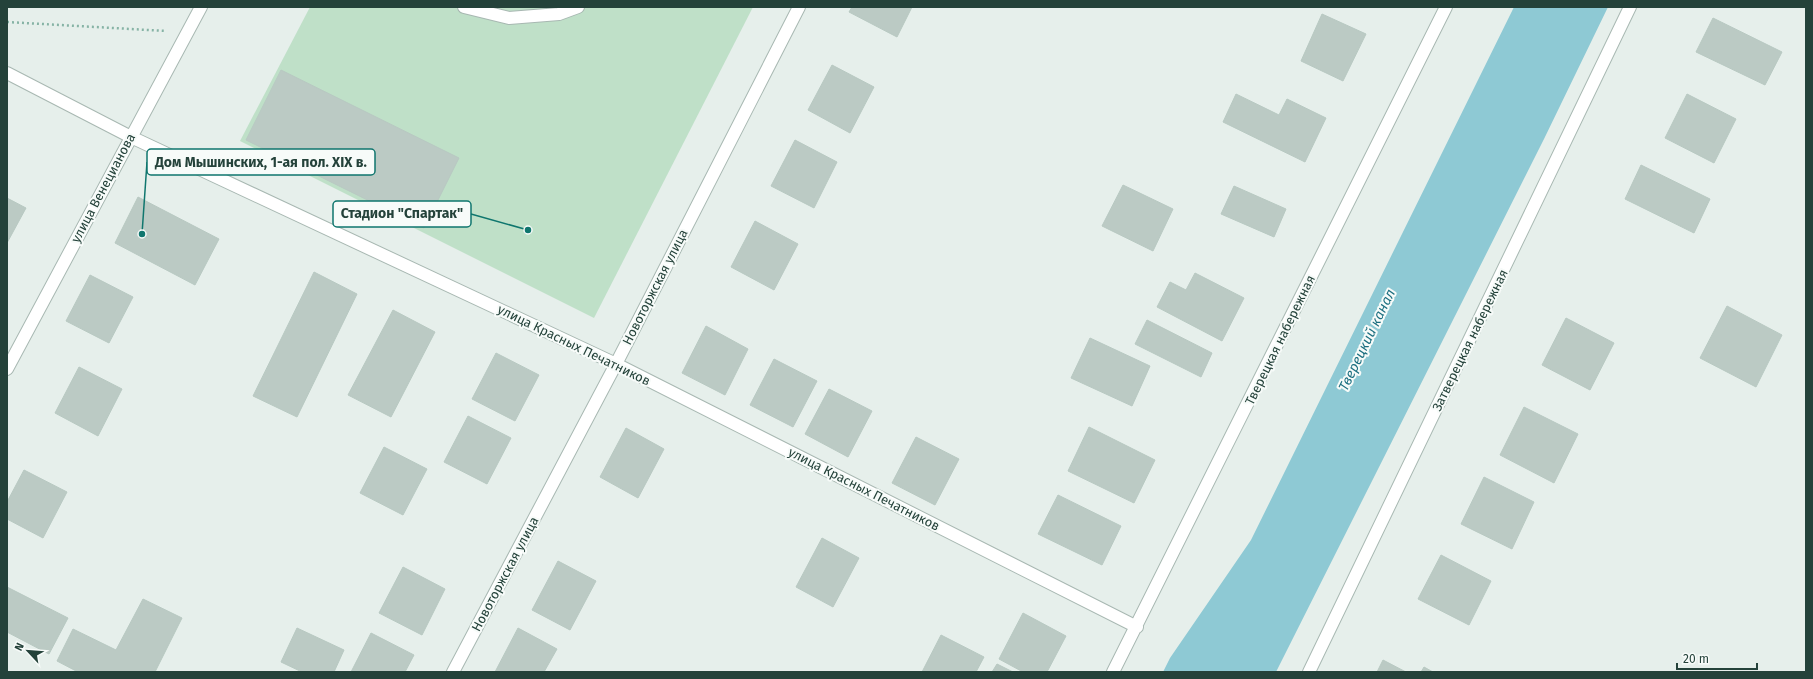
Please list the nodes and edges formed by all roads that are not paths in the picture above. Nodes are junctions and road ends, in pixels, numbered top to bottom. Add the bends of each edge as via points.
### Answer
1 (201, 7) edge
2 (464, 7) edge
3 (578, 7) edge
4 (799, 7) edge
5 (1446, 7) edge
6 (1630, 7) edge
7 (7, 73) edge
8 (131, 137) junction
9 (616, 364) junction
10 (7, 370) edge
11 (1137, 627) junction
12 (453, 672) edge
13 (1113, 672) edge
14 (1309, 672) edge

1 - 8 street, улица Венецианова
2 - 3 street via 509,18 559,14
4 - 9 street, Новоторжская улица
5 - 11 street, Тверецкая набережная
6 - 14 street, Затверецкая набережная
7 - 8 street, улица Красных Печатников
8 - 9 street, улица Красных Печатников
8 - 10 street, улица Венецианова
9 - 11 street, улица Красных Печатников
9 - 12 street, Новоторжская улица
11 - 13 street, Тверецкая набережная

